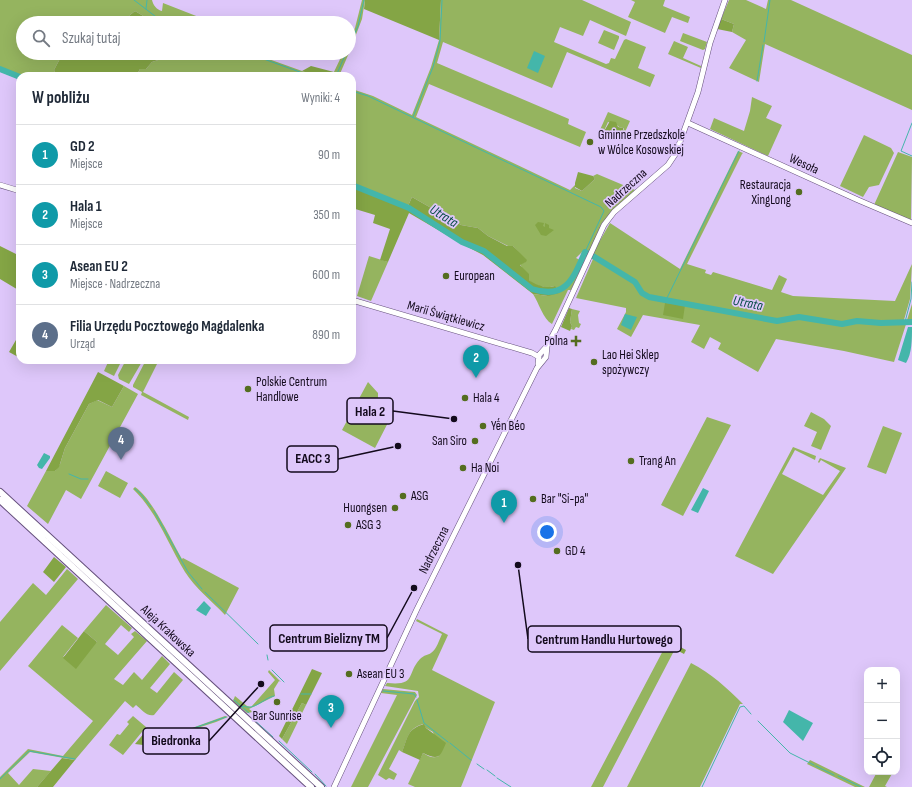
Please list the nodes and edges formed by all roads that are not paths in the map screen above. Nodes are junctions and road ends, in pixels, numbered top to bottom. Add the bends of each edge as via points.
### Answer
1 (725, 0) edge
2 (688, 123) junction
3 (0, 185) edge
4 (16, 190) edge
5 (912, 223) edge
6 (356, 301) edge
7 (542, 356) junction
8 (0, 492) edge
9 (0, 500) edge
10 (311, 787) edge
11 (322, 787) edge
12 (334, 787) edge

1 - 2 street, Nadrzeczna
2 - 5 street, Wesoła
2 - 7 street, Nadrzeczna via 671,161 614,212 604,225
3 - 4 street
6 - 7 street, Marii Świątkiewicz
7 - 12 street, Nadrzeczna via 417,609
8 - 11 main road, Aleja Krakowska
9 - 10 main road, Aleja Krakowska

